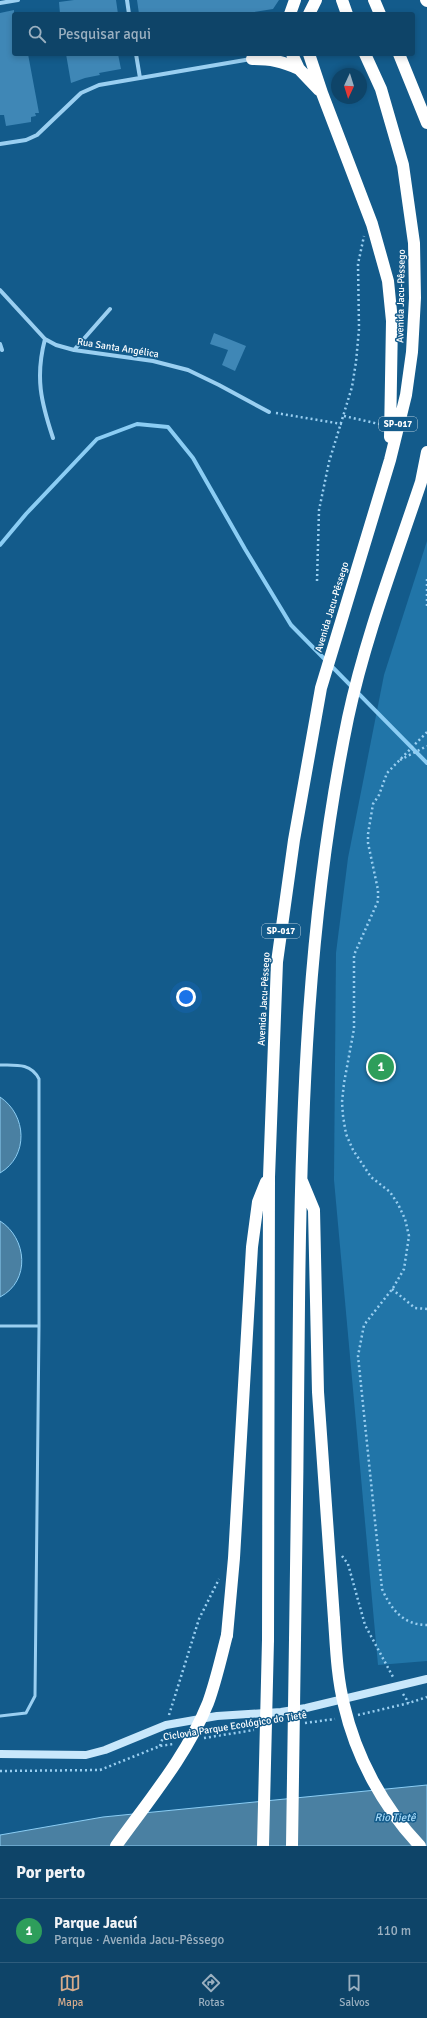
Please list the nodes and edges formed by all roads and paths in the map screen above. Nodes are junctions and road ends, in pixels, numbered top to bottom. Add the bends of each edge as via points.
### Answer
1 (18, 0) edge
2 (127, 0) edge
3 (294, 0) edge
4 (316, 0) edge
5 (342, 0) edge
6 (374, 0) edge
7 (0, 3) edge
8 (129, 12) edge
9 (285, 12) edge
10 (291, 12) edge
11 (310, 12) edge
12 (346, 12) edge
13 (379, 12) edge
14 (136, 56) edge
15 (253, 56) edge
16 (293, 56) edge
17 (310, 56) edge
18 (366, 56) edge
19 (400, 56) edge
20 (299, 69) junction
21 (140, 78) junction
22 (322, 93) junction
23 (427, 122) edge
24 (0, 144) edge
25 (372, 224) junction
26 (0, 290) edge
27 (110, 309) dead end
28 (45, 339) junction
29 (0, 344) edge
30 (2, 350) dead end
31 (74, 350) junction
32 (270, 412) joint
33 (344, 416) junction
34 (342, 424) junction
35 (390, 427) junction
36 (53, 438) dead end
37 (427, 452) edge
38 (390, 460) junction
39 (427, 466) edge
40 (421, 482) junction
41 (427, 579) edge
42 (317, 581) dead end
43 (427, 608) edge
44 (427, 732) edge
45 (427, 746) edge
46 (398, 761) junction
47 (0, 1065) edge
48 (300, 1176) junction
49 (269, 1178) junction
50 (392, 1289) junction
51 (427, 1309) edge
52 (0, 1326) edge
53 (40, 1326) junction
54 (329, 1539) junction
55 (222, 1576) dead end
56 (427, 1625) edge
57 (427, 1679) edge
58 (398, 1686) junction
59 (427, 1697) edge
60 (409, 1703) junction
61 (0, 1716) edge
62 (353, 1716) dead end
63 (337, 1718) dead end
64 (298, 1724) dead end
65 (166, 1725) junction
66 (260, 1730) dead end
67 (198, 1739) dead end
68 (175, 1743) dead end
69 (160, 1746) junction
70 (0, 1754) edge
71 (0, 1771) edge
72 (116, 1846) edge
73 (263, 1846) edge
74 (292, 1846) edge
75 (420, 1846) edge

1 - 7 street
2 - 8 street
3 - 9 street
3 - 10 highway
4 - 11 highway
5 - 12 highway
6 - 13 highway
14 - 21 street
15 - 20 highway via 283,61
15 - 21 street
16 - 20 highway
17 - 22 highway
18 - 38 highway, Avenida Jacu-Pêssego / SP-017 via 381,89 403,165 415,270 412,352 406,395
19 - 23 highway
20 - 22 highway
21 - 24 street via 89,88 37,135
22 - 25 highway
25 - 33 path via 362,239 358,264 359,330 352,387
25 - 35 highway via 391,300
26 - 28 street, Rua Santa Angélica
27 - 31 street
28 - 31 street, Rua Santa Angélica
28 - 36 street via 40,357 39,386
29 - 30 street
31 - 32 street, Rua Santa Angélica via 122,355 188,370
32 - 34 path
33 - 34 path
33 - 35 path
34 - 42 path via 329,462 319,510
35 - 38 highway
37 - 40 highway, SP-017
38 - 49 highway, Avenida Jacu-Pêssego / SP-017 via 321,688 294,840 278,954
39 - 40 highway
40 - 48 highway, SP-017 via 364,657 348,717 325,850 312,963
41 - 43 path
44 - 46 path
45 - 46 path
46 - 50 path via 387,773 373,804 368,834 378,901 354,955 354,1029 342,1102 346,1134 353,1150 371,1177 390,1192 405,1219 410,1236 404,1268
47 - 53 lane via 26,1066 36,1073 39,1079
48 - 54 highway via 314,1210 318,1392
48 - 74 highway, bridge
49 - 72 highway, bridge via 258,1202 252,1247 234,1558 226,1635 208,1703 193,1734
49 - 73 highway, Avenida Jacu-Pêssego, bridge via 268,1640
50 - 51 path via 415,1308
50 - 56 path via 364,1325 358,1356 359,1377 382,1589 394,1611 410,1623
52 - 53 lane
53 - 61 lane via 35,1696 26,1713
54 - 58 path via 348,1564 365,1625
54 - 75 highway, bridge via 338,1674 350,1728 384,1802
55 - 65 path via 198,1620
57 - 58 street
58 - 60 path
58 - 65 street via 306,1708 217,1716
59 - 60 path
60 - 62 path
63 - 64 path, Ciclovia Parque Ecológico do Tietê
65 - 69 path
65 - 70 street via 86,1755
66 - 67 path, Ciclovia Parque Ecológico do Tietê
68 - 69 path, Ciclovia Parque Ecológico do Tietê
69 - 71 path, Ciclovia Parque Ecológico do Tietê via 100,1770

